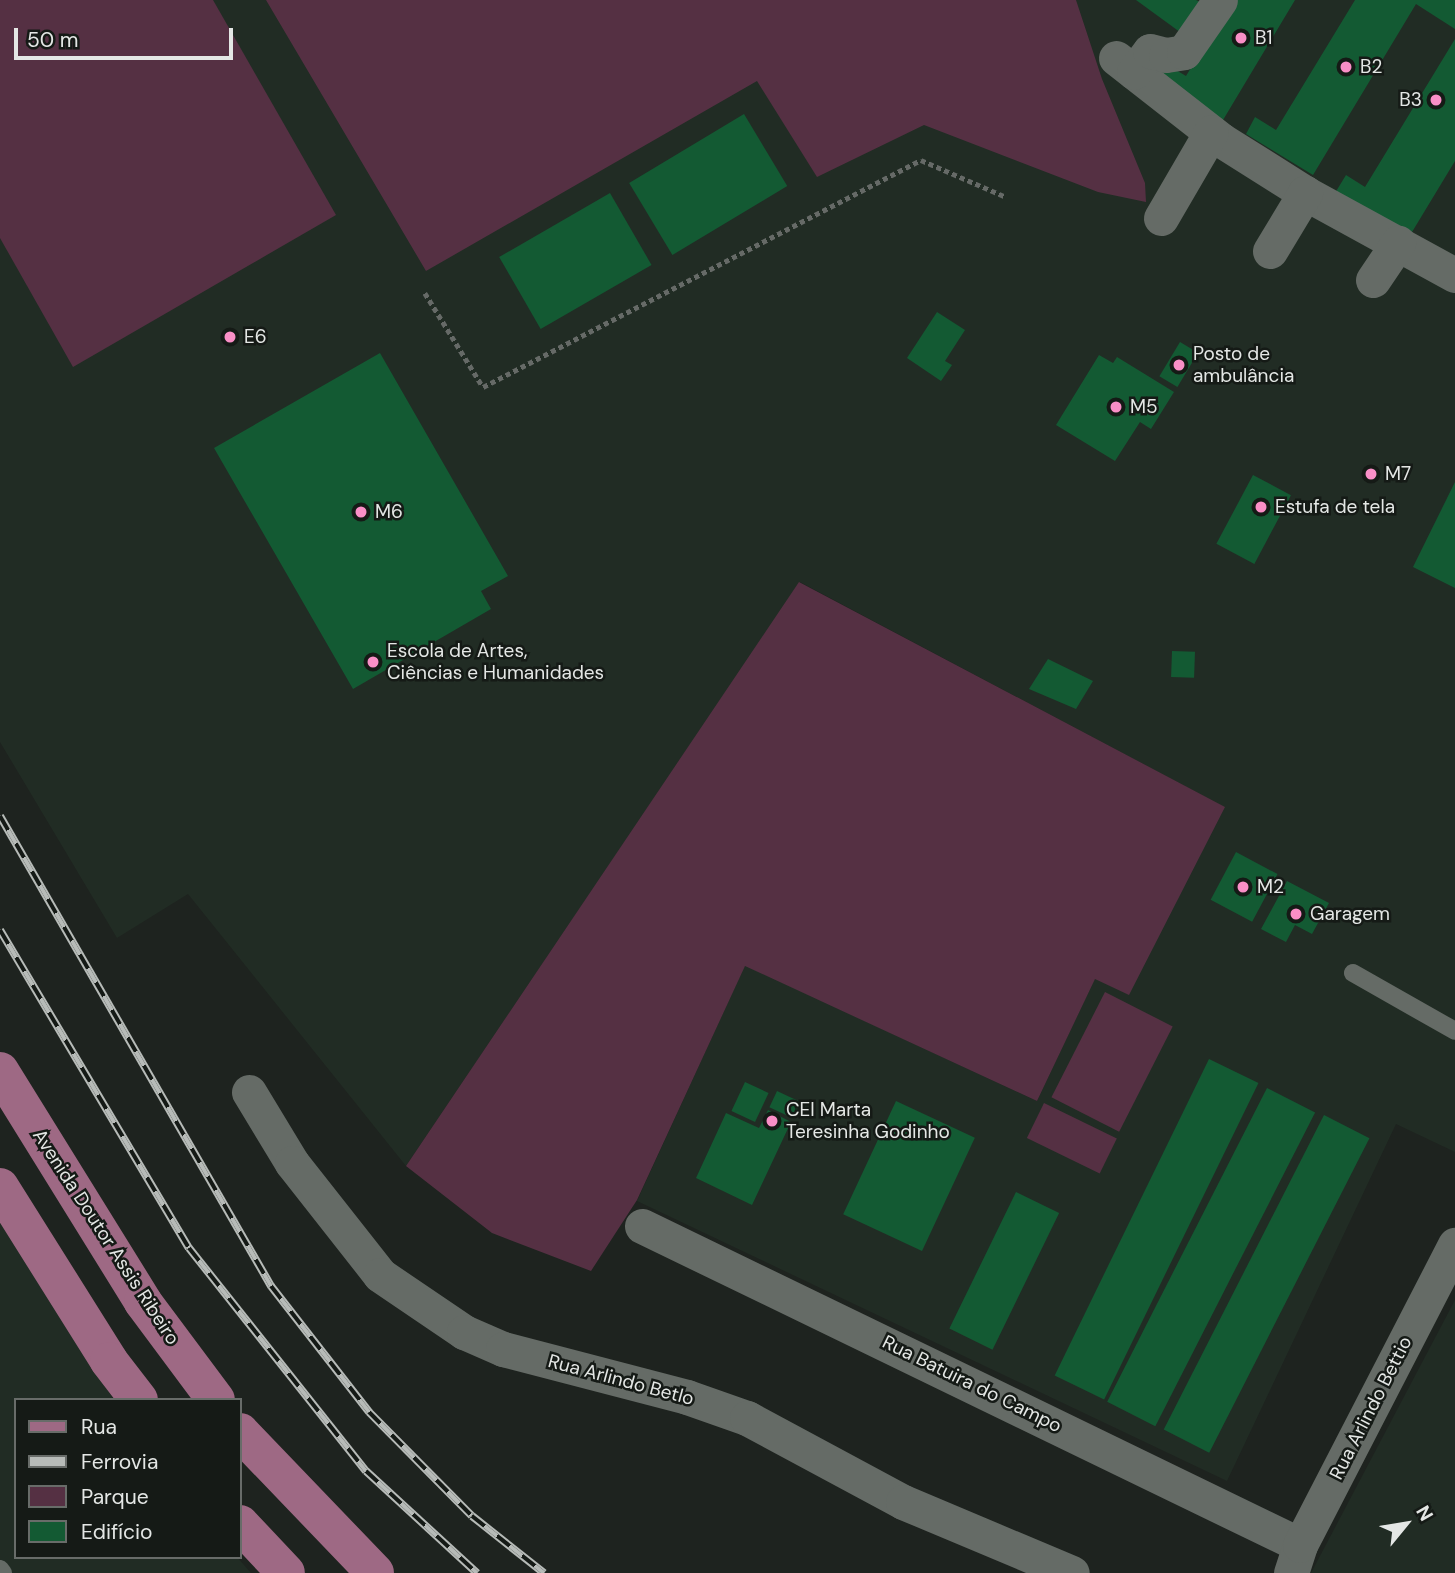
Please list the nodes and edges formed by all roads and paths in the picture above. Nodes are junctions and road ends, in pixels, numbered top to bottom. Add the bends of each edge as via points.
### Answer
1 (1220, 0) edge
2 (1211, 132) junction
3 (1305, 193) junction
4 (1006, 197) dead end
5 (1161, 218) dead end
6 (1398, 243) junction
7 (1270, 251) dead end
8 (1455, 275) edge
9 (1373, 280) dead end
10 (425, 293) dead end
11 (1353, 973) dead end
12 (1455, 1031) edge
13 (0, 1071) edge
14 (249, 1092) dead end
15 (0, 1187) edge
16 (642, 1226) dead end
17 (1455, 1245) edge
18 (137, 1398) edge
19 (215, 1398) edge
20 (242, 1434) edge
21 (242, 1526) edge
22 (1296, 1559) edge
23 (286, 1573) edge
24 (375, 1573) edge
25 (1072, 1573) edge

1 - 2 street via 1185,52 1166,55 1150,51 1125,65
2 - 3 street
2 - 5 street
3 - 6 street
3 - 7 street
4 - 10 path via 921,160 483,387
6 - 8 street
6 - 9 street
11 - 12 lane
13 - 19 main road, Avenida Doutor Assis Ribeiro via 143,1302
14 - 25 street, Rua Arlindo Betlo via 292,1163 380,1275 464,1332 503,1349 687,1397 747,1418 903,1502
15 - 18 main road via 109,1361
16 - 22 street, Rua Batuira do Campo
17 - 22 street, Rua Arlindo Bettio
20 - 24 main road
21 - 23 main road

